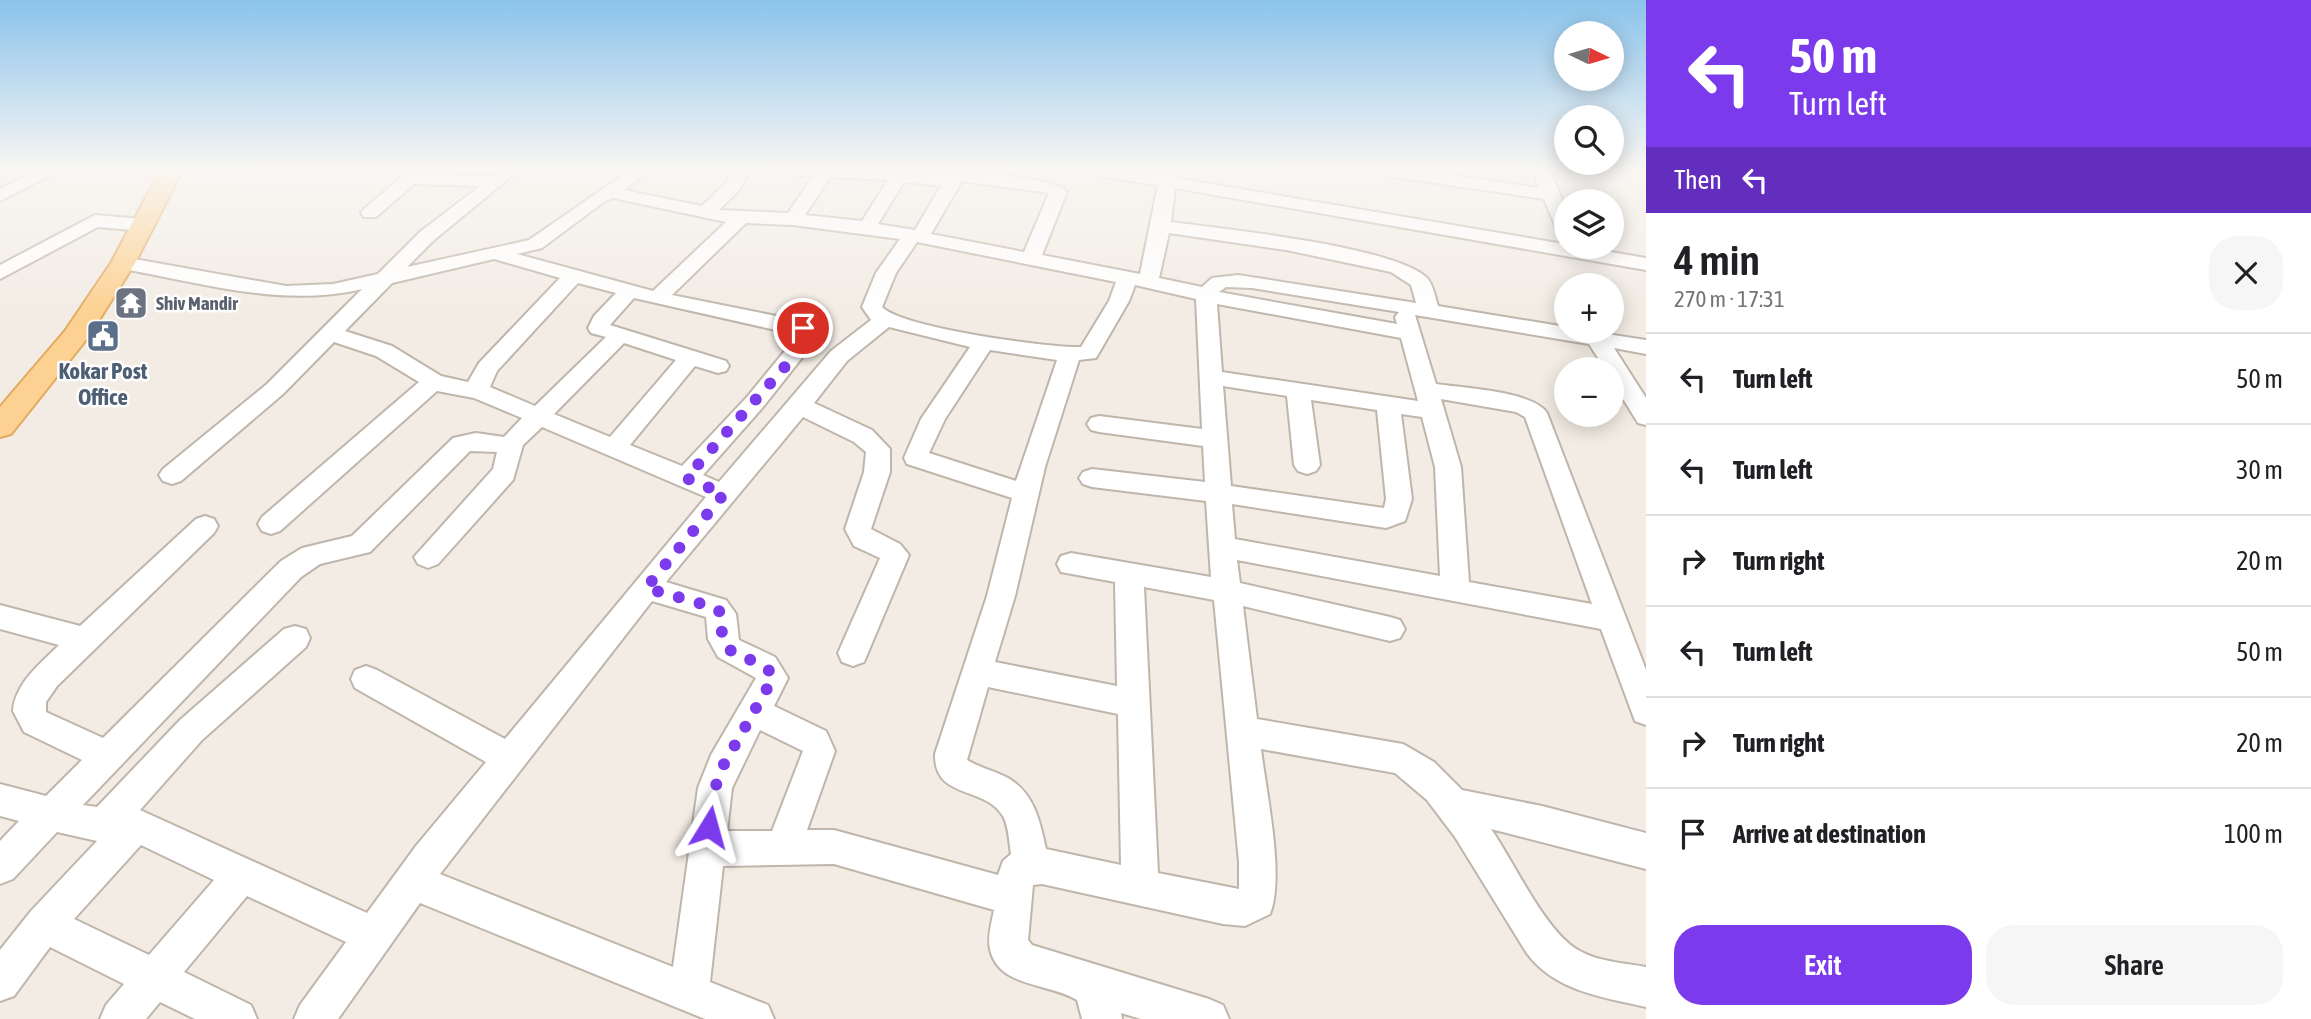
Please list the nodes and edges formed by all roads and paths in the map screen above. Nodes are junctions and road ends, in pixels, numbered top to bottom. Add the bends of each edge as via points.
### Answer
1 (146, 219) edge
2 (449, 219) edge
3 (571, 219) edge
4 (740, 219) edge
5 (782, 219) edge
6 (793, 219) joint
7 (872, 219) edge
8 (928, 219) edge
9 (1044, 219) edge
10 (1162, 219) edge
11 (1393, 219) edge
12 (143, 225) junction
13 (1161, 226) junction
14 (867, 227) junction
15 (916, 236) junction
16 (1554, 246) edge
17 (498, 254) junction
18 (1031, 259) junction
19 (1621, 259) edge
20 (123, 263) junction
21 (1646, 264) edge
22 (0, 273) edge
23 (573, 276) junction
24 (387, 278) junction
25 (1138, 280) junction
26 (630, 291) junction
27 (1206, 296) junction
28 (657, 298) junction
29 (1403, 306) junction
30 (1429, 311) junction
31 (886, 319) junction
32 (1411, 333) junction
33 (1554, 333) edge
34 (332, 334) junction
35 (619, 336) junction
36 (985, 341) junction
37 (1599, 343) edge
38 (1614, 343) edge
39 (1646, 347) edge
40 (1070, 354) junction
41 (690, 358) junction
42 (718, 366) dead end
43 (1210, 377) junction
44 (436, 383) junction
45 (1298, 390) junction
46 (481, 392) junction
47 (1430, 400) junction
48 (1388, 404) junction
49 (799, 406) junction
50 (536, 417) junction
51 (1646, 417) edge
52 (1100, 424) dead end
53 (0, 427) edge
54 (1215, 439) junction
55 (509, 446) junction
56 (613, 449) junction
57 (1307, 465) dead end
58 (172, 475) dead end
59 (686, 478) junction
60 (1092, 478) dead end
61 (1218, 493) junction
62 (724, 494) junction
63 (1026, 494) junction
64 (271, 524) dead end
65 (205, 526) dead end
66 (1222, 547) junction
67 (428, 557) dead end
68 (1071, 564) dead end
69 (1129, 573) junction
70 (646, 588) junction
71 (1455, 588) junction
72 (1228, 591) junction
73 (0, 617) edge
74 (1609, 619) junction
75 (1390, 629) dead end
76 (295, 638) dead end
77 (85, 640) junction
78 (853, 653) dead end
79 (977, 673) junction
80 (366, 679) dead end
81 (1133, 703) junction
82 (1646, 711) edge
83 (755, 712) junction
84 (1241, 731) junction
85 (106, 755) junction
86 (510, 758) junction
87 (0, 800) edge
88 (1455, 805) junction
89 (50, 814) junction
90 (120, 825) junction
91 (783, 847) junction
92 (706, 849) junction
93 (1646, 851) edge
94 (1031, 865) junction
95 (0, 866) edge
96 (242, 874) junction
97 (412, 882) junction
98 (1140, 887) junction
99 (1013, 897) junction
100 (44, 924) junction
101 (374, 936) junction
102 (155, 978) junction
103 (0, 982) edge
104 (1646, 987) edge
105 (690, 993) junction
106 (1095, 1001) edge
107 (120, 1019) edge
108 (237, 1019) edge
109 (314, 1019) edge
110 (754, 1019) edge
111 (1209, 1019) edge

1 - 12 main road
2 - 24 street
3 - 17 street via 535,244
4 - 28 street
5 - 6 street
6 - 14 street
7 - 14 street
8 - 15 street
9 - 18 street
10 - 13 street
11 - 16 street
12 - 20 main road
12 - 22 street via 95,222
13 - 25 street
13 - 30 street via 1286,244 1397,267 1420,282
14 - 15 street
15 - 18 street
15 - 31 street via 874,298 872,307
17 - 23 street
17 - 24 street
18 - 25 street
19 - 21 street
20 - 24 street via 286,292 333,290
20 - 53 main road via 75,336
23 - 26 street
23 - 46 street via 487,368 478,385
24 - 34 street
25 - 27 street
25 - 40 street via 1119,301 1088,353
26 - 28 street
26 - 35 street via 601,320 599,328
27 - 29 street via 1211,285 1228,280
27 - 32 street
27 - 43 street
28 - 59 street via 803,328 809,335
29 - 30 street
29 - 32 street
30 - 33 street
31 - 36 street
31 - 49 street via 839,356
32 - 47 street
34 - 44 street via 384,351
34 - 58 street via 275,389
35 - 41 street
35 - 50 street
36 - 40 street
36 - 63 street via 925,433 916,458
37 - 51 street
38 - 39 street
40 - 63 street
41 - 42 street
41 - 56 street
43 - 45 street
43 - 54 street
44 - 46 street
44 - 64 street
45 - 48 street
45 - 57 street
46 - 50 street
47 - 48 street
47 - 71 street via 1448,467
47 - 74 street via 1522,405 1535,412
48 - 61 street via 1399,485 1396,514 1376,518
49 - 62 street
49 - 78 street via 863,436 878,449 877,471 858,529 865,540 895,555
50 - 55 street
50 - 56 street
52 - 54 street
54 - 61 street
55 - 67 street via 509,466 504,474
55 - 85 street via 476,441 462,444 360,545 302,560
56 - 59 street
59 - 62 street
60 - 61 street
61 - 66 street
62 - 70 street
63 - 79 street
65 - 77 street
66 - 71 street
66 - 72 street
68 - 69 street
69 - 72 street
69 - 81 street
70 - 83 street via 708,605 722,614 722,640 728,649 771,672 770,688
70 - 86 street
71 - 74 street
72 - 75 street
72 - 84 street
73 - 77 street
74 - 82 street
76 - 90 street via 191,730
77 - 85 street via 46,677 27,708 29,716 50,731
79 - 81 street
79 - 94 street via 951,767 1013,799 1020,810
80 - 86 street
81 - 98 street
83 - 91 street via 815,741 819,751
83 - 92 street via 715,788
84 - 88 street via 1403,759
84 - 98 street via 1258,874 1257,901 1245,908
85 - 89 street
86 - 97 street
87 - 89 street
88 - 93 street
88 - 104 street via 1554,957 1575,969
89 - 90 street via 90,824
89 - 95 street
90 - 96 street
90 - 100 street
91 - 92 street
91 - 99 street via 834,847
92 - 105 street
94 - 98 street
94 - 99 street via 1016,874
96 - 101 street
96 - 102 street
97 - 101 street
97 - 105 street
99 - 106 street via 1007,947 1014,957 1026,965 1072,976
100 - 102 street
100 - 103 street
101 - 109 street
102 - 107 street
102 - 108 street
105 - 110 street
106 - 111 street

